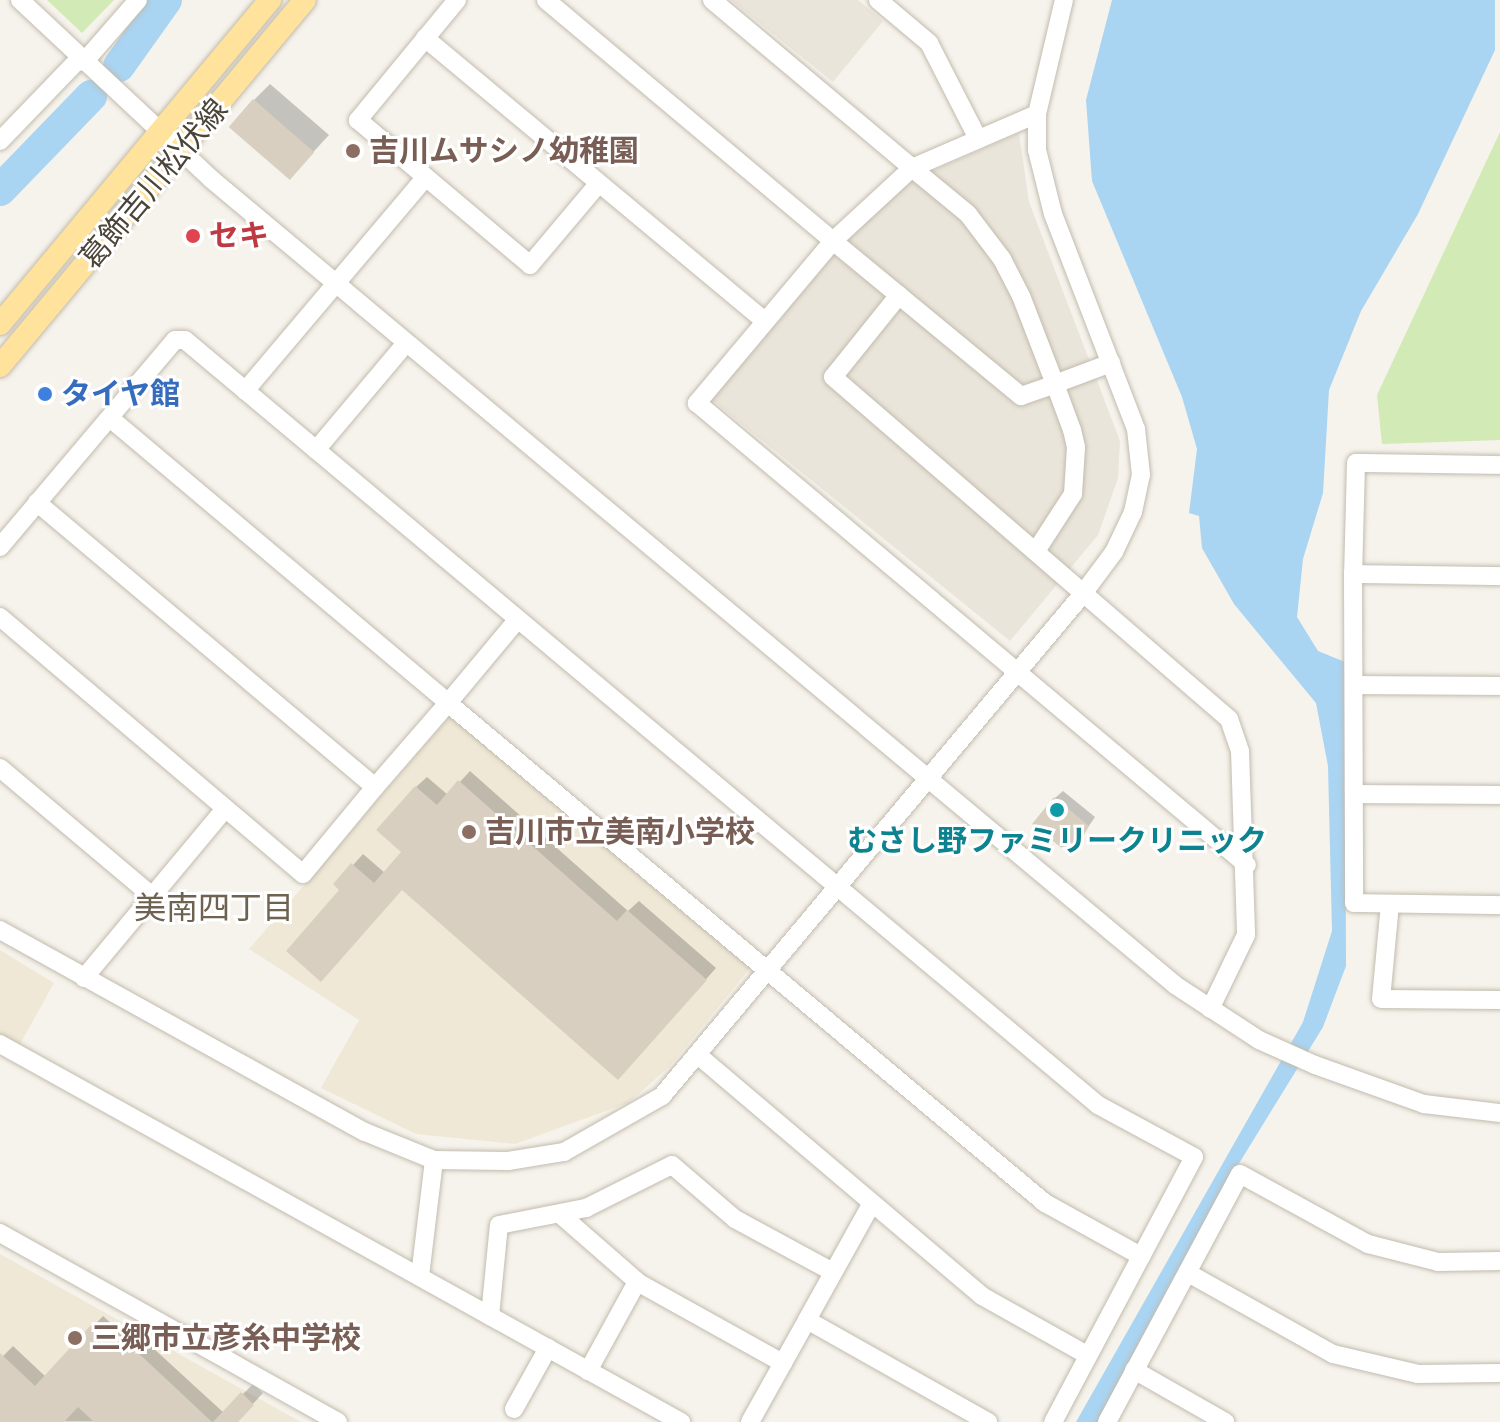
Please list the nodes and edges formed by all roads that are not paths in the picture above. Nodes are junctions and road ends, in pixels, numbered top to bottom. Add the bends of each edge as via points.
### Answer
1 (20, 0) edge
2 (138, 0) edge
3 (270, 0) edge
4 (305, 0) edge
5 (457, 0) edge
6 (546, 0) edge
7 (712, 0) edge
8 (878, 0) edge
9 (1044, 0) edge
10 (1062, 7) edge
11 (425, 38) junction
12 (82, 60) junction
13 (1037, 114) junction
14 (160, 133) junction
15 (977, 137) junction
16 (0, 141) edge
17 (181, 153) junction
18 (912, 168) junction
19 (426, 177) junction
20 (599, 183) junction
21 (833, 241) junction
22 (335, 283) junction
23 (899, 295) junction
24 (765, 321) junction
25 (0, 324) edge
26 (406, 343) junction
27 (1111, 363) junction
28 (0, 366) edge
29 (1055, 384) junction
30 (245, 391) junction
31 (110, 418) junction
32 (316, 450) junction
33 (1500, 465) edge
34 (37, 502) junction
35 (0, 547) edge
36 (1036, 551) junction
37 (1353, 574) junction
38 (1500, 576) edge
39 (1082, 595) junction
40 (0, 617) edge
41 (518, 619) junction
42 (1017, 672) junction
43 (1355, 685) junction
44 (1500, 686) edge
45 (448, 703) junction
46 (0, 768) edge
47 (927, 780) junction
48 (375, 787) junction
49 (1354, 794) junction
50 (1500, 795) edge
51 (225, 809) junction
52 (1247, 865) junction
53 (838, 886) junction
54 (151, 895) junction
55 (1390, 904) junction
56 (1500, 905) edge
57 (0, 930) edge
58 (769, 971) junction
59 (84, 978) junction
60 (1500, 1000) edge
61 (1210, 1009) junction
62 (0, 1044) edge
63 (699, 1056) junction
64 (1500, 1113) edge
65 (434, 1160) junction
66 (872, 1203) junction
67 (561, 1215) junction
68 (0, 1233) edge
69 (1141, 1256) junction
70 (1500, 1261) edge
71 (833, 1272) junction
72 (1188, 1273) junction
73 (420, 1276) junction
74 (637, 1282) junction
75 (490, 1316) junction
76 (807, 1320) junction
77 (548, 1348) junction
78 (1087, 1355) junction
79 (783, 1363) junction
80 (1134, 1370) junction
81 (588, 1371) junction
82 (1500, 1373) edge
83 (514, 1409) dead end
84 (338, 1422) edge
85 (681, 1422) edge
86 (750, 1422) edge
87 (988, 1422) edge
88 (1053, 1422) edge
89 (1107, 1422) edge
90 (1225, 1422) edge

1 - 12 street
2 - 12 street
3 - 14 main road, 葛飾吉川松伏線
4 - 17 main road, 葛飾吉川松伏線
5 - 11 street
6 - 21 street
7 - 18 street
8 - 15 street via 929,43
9 - 10 street
10 - 13 street
11 - 19 street via 358,120
11 - 20 street
12 - 14 street
12 - 16 street
13 - 15 street
13 - 27 street via 1044,185
14 - 17 street
14 - 25 main road, 葛飾吉川松伏線
15 - 18 street
17 - 22 street
17 - 28 main road, 葛飾吉川松伏線
18 - 21 street
18 - 29 street via 968,214 1002,259
19 - 20 street via 530,265
19 - 22 street
20 - 24 street
21 - 23 street
21 - 24 street
22 - 26 street
22 - 30 street
23 - 29 street via 1021,396
23 - 36 street via 833,377
24 - 42 street via 697,403
26 - 32 street
26 - 47 street
27 - 29 street
27 - 39 street via 1136,429 1141,475 1114,552
29 - 36 street via 1072,430 1077,478 1066,511
30 - 31 street via 185,340 175,340
30 - 32 street
31 - 34 street
31 - 45 street
32 - 41 street
33 - 37 street via 1356,463
34 - 35 street
34 - 48 street
36 - 39 street
37 - 38 street
37 - 43 street
39 - 42 street
39 - 52 street via 1229,719 1240,751
40 - 51 street
41 - 45 street
41 - 53 street
42 - 47 street
42 - 52 street
43 - 44 street
43 - 49 street
45 - 48 street
45 - 58 street
46 - 54 street
47 - 53 street
47 - 61 street
48 - 51 street via 303,874
49 - 50 street
49 - 55 street via 1354,903
51 - 54 street
52 - 61 street via 1246,935
53 - 58 street
53 - 69 street via 1098,1105 1194,1157
54 - 59 street
55 - 56 street
55 - 60 street via 1381,999
57 - 59 street
58 - 63 street
58 - 69 street via 1045,1203
59 - 65 street via 365,1132
61 - 64 street via 1259,1040 1315,1065 1424,1104
62 - 73 street
63 - 65 street via 622,1125 564,1152 508,1161
63 - 66 street
65 - 73 street
66 - 71 street
66 - 78 street via 982,1296
67 - 71 street via 672,1165 735,1219
67 - 74 street
67 - 75 street via 499,1225
68 - 84 street
69 - 78 street
70 - 72 street via 1438,1262 1368,1244 1240,1174
71 - 76 street
72 - 80 street
72 - 82 street via 1333,1354 1418,1374
73 - 75 street
74 - 79 street
74 - 81 street
75 - 77 street
76 - 79 street
76 - 87 street
77 - 81 street
77 - 83 street
78 - 88 street
79 - 86 street
80 - 89 street
80 - 90 street
81 - 85 street

